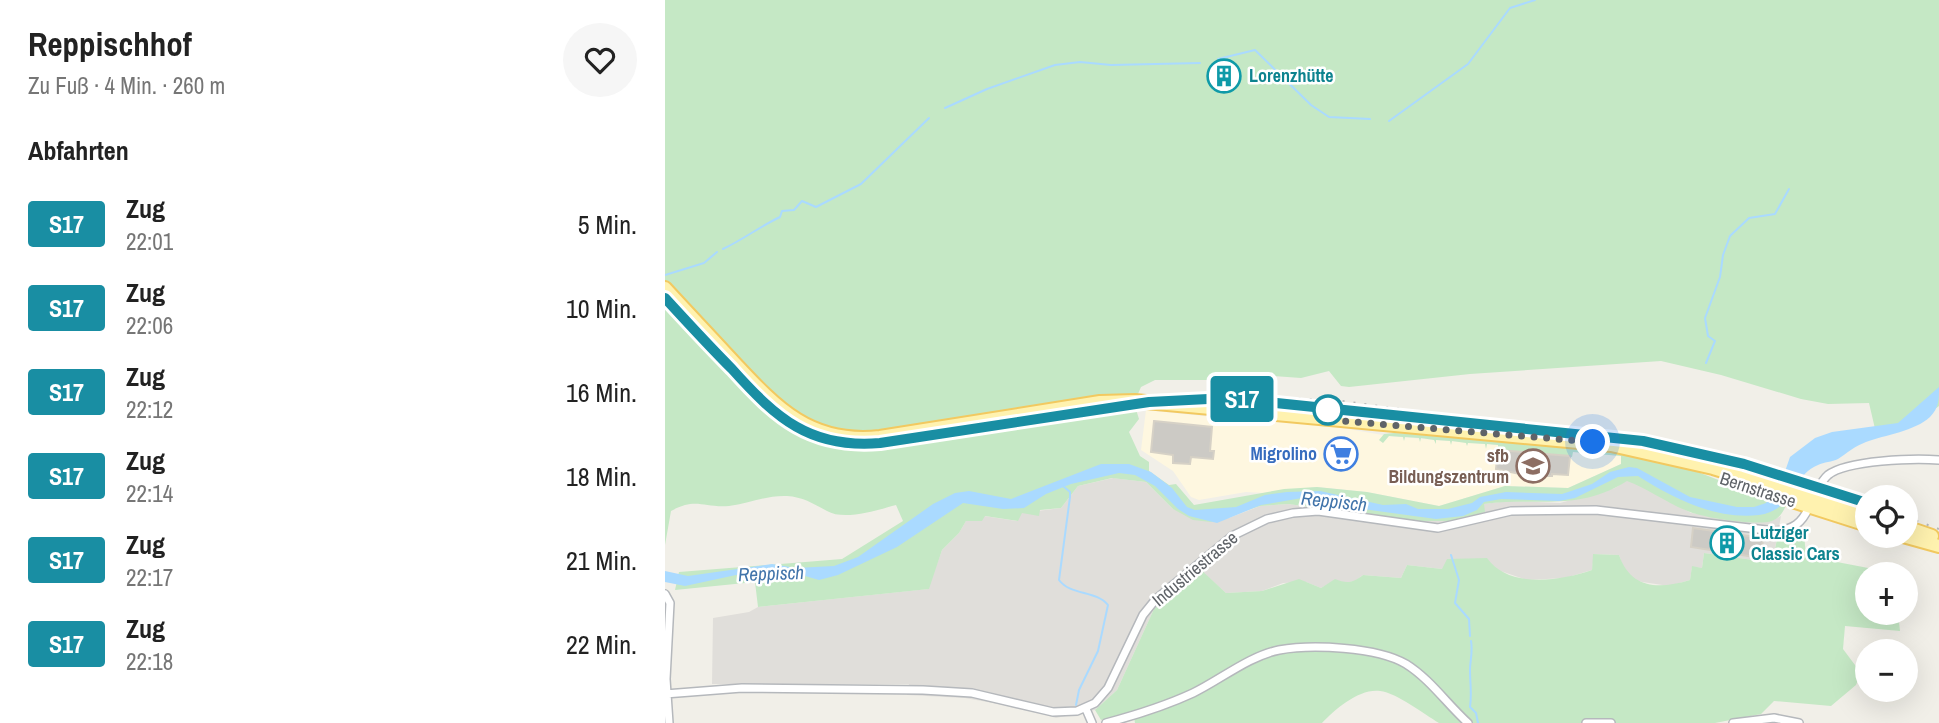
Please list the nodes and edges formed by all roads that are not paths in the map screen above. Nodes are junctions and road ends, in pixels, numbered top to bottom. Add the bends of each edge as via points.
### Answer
1 (665, 288) edge
2 (1939, 460) edge
3 (1811, 503) junction
4 (1855, 512) edge
5 (1855, 520) edge
6 (1918, 531) edge
7 (1939, 538) edge
8 (1918, 540) edge
9 (1939, 546) edge
10 (667, 596) edge
11 (666, 694) edge
12 (1086, 709) junction
13 (669, 723) edge
14 (1092, 723) edge
15 (1106, 723) edge
16 (1468, 723) edge
17 (1586, 723) edge
18 (1611, 723) edge
19 (1733, 723) edge
20 (1799, 723) edge

1 - 3 main road, Bernstrasse via 777,407 814,429 845,437 880,437 1127,400 1593,442 1637,449
2 - 3 street, Industriestrasse via 1910,458 1837,470 1826,477
3 - 4 main road, Bernstrasse
3 - 5 main road, Bernstrasse
3 - 12 street, Industriestrasse via 1796,526 1775,531 1596,510 1525,509 1438,528 1318,511 1285,514 1233,536 1156,599 1143,615 1108,688
6 - 7 main road
8 - 9 main road
10 - 11 street
11 - 12 street via 743,688 923,690 972,693 1053,712
11 - 13 street
12 - 14 street
15 - 16 street via 1193,693 1278,650 1319,649 1366,650 1398,660
17 - 18 street
19 - 20 street via 1768,718

